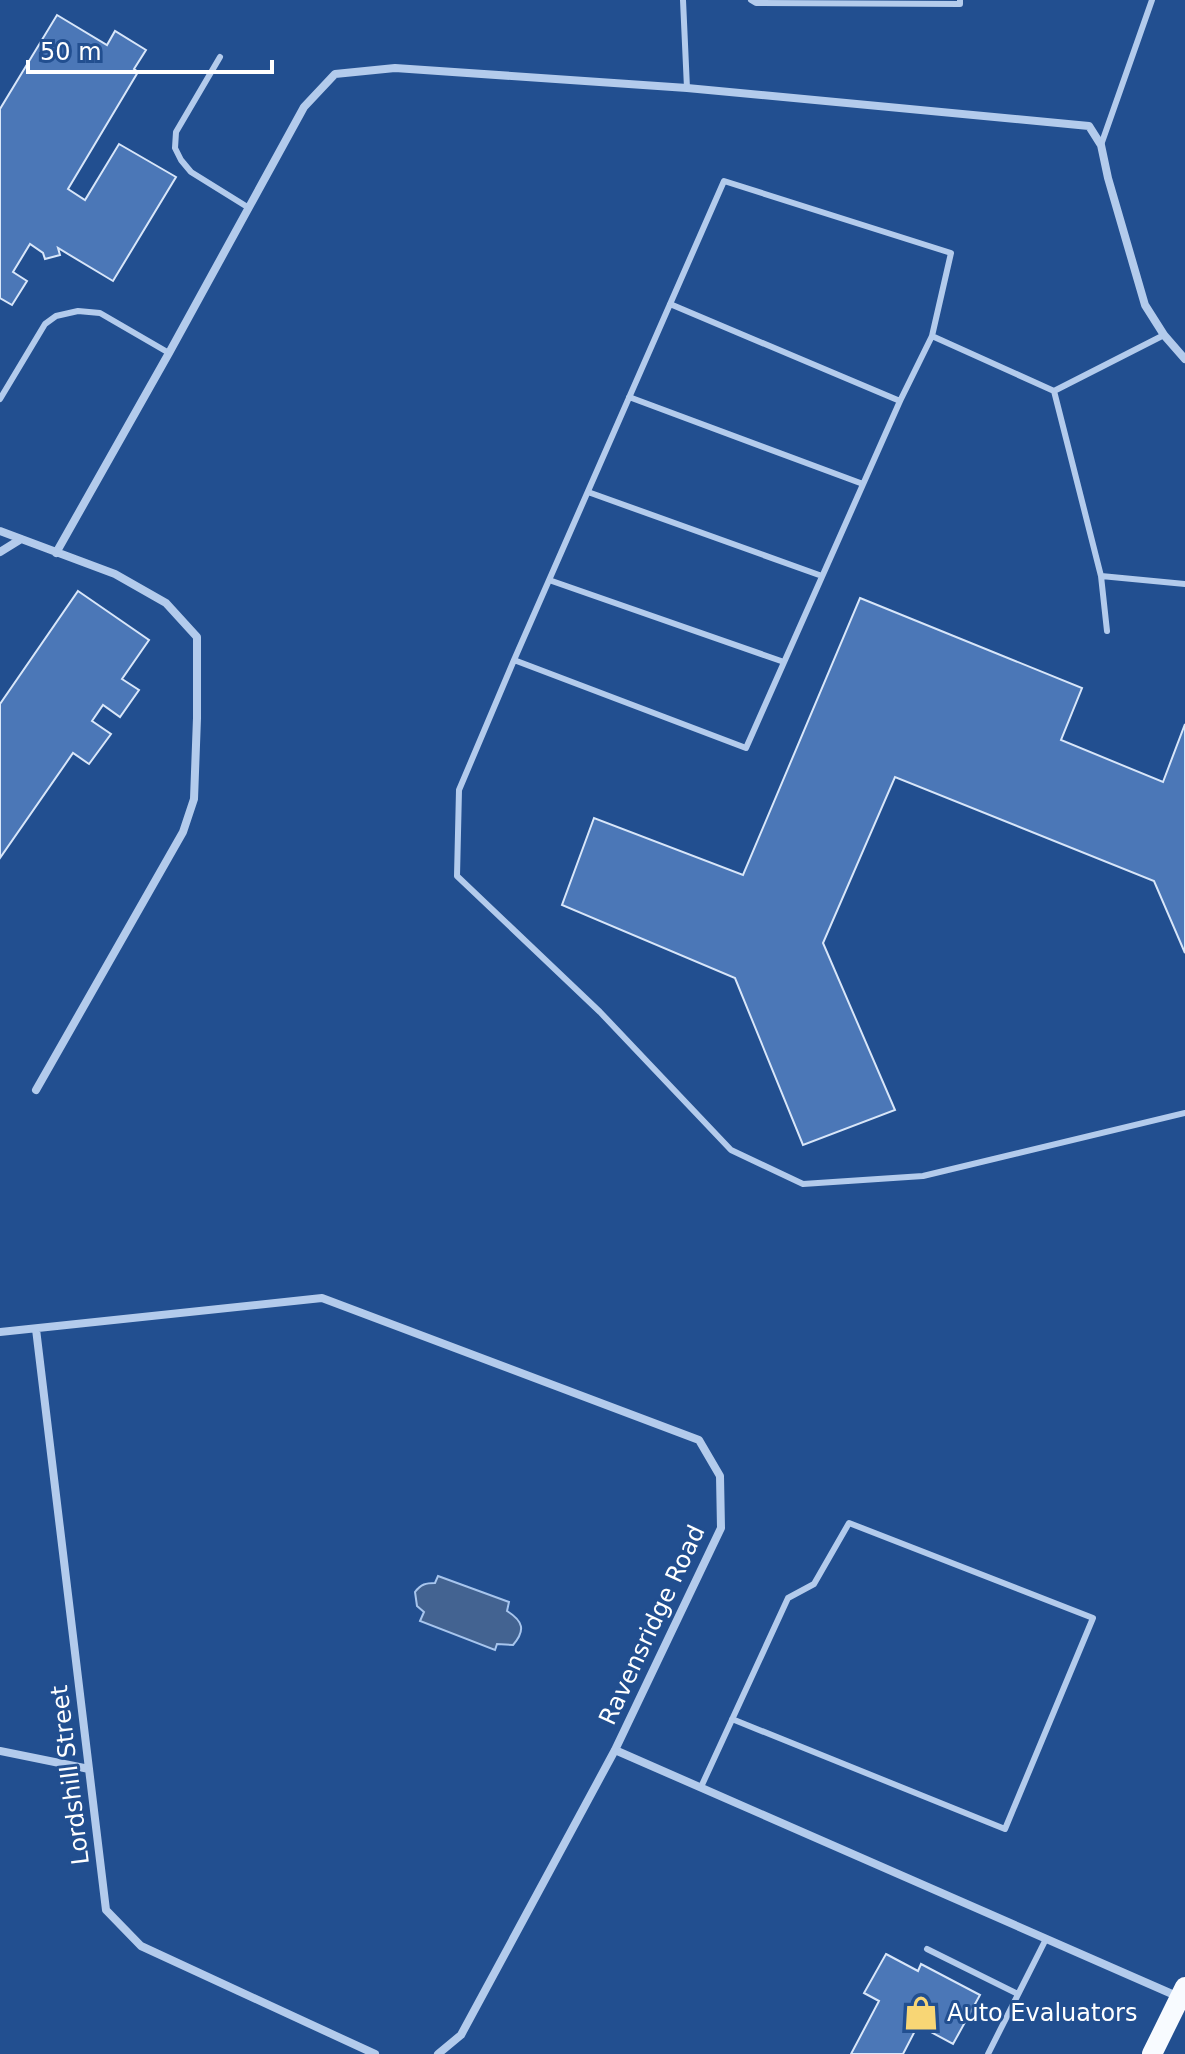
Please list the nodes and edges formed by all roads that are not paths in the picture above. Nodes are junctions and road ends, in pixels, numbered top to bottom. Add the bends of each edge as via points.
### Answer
1 (683, 0) edge
2 (751, 0) edge
3 (960, 0) edge
4 (1152, 0) edge
5 (220, 57) dead end
6 (687, 88) junction
7 (1101, 145) junction
8 (249, 208) junction
9 (670, 304) junction
10 (1164, 335) junction
11 (932, 336) junction
12 (169, 353) junction
13 (1185, 359) edge
14 (1054, 391) junction
15 (629, 397) junction
16 (0, 399) edge
17 (900, 401) junction
18 (863, 484) junction
19 (588, 492) junction
20 (0, 531) edge
21 (21, 539) junction
22 (0, 552) edge
23 (56, 553) junction
24 (822, 576) junction
25 (1101, 576) junction
26 (549, 580) junction
27 (1185, 584) edge
28 (1107, 631) dead end
29 (514, 660) junction
30 (784, 662) junction
31 (36, 1090) dead end
32 (1185, 1113) edge
33 (36, 1329) junction
34 (0, 1332) edge
35 (732, 1719) junction
36 (615, 1750) junction
37 (0, 1751) edge
38 (89, 1769) junction
39 (701, 1787) junction
40 (1046, 1939) junction
41 (927, 1949) dead end
42 (1183, 1992) edge
43 (1018, 1994) junction
44 (375, 2054) edge
45 (438, 2054) edge
46 (988, 2054) edge
47 (1152, 2054) edge

1 - 6 lane
2 - 3 lane
4 - 7 lane
5 - 8 lane via 176,132 175,148 191,172
6 - 7 street via 1089,126
6 - 8 street via 395,68 335,74 304,107
7 - 10 street via 1145,305
8 - 12 street
9 - 11 lane via 724,181 951,253
9 - 15 lane
9 - 17 lane
10 - 13 street
10 - 14 lane
11 - 14 lane
11 - 17 lane
12 - 16 lane via 100,313 56,316 45,324
12 - 23 street
14 - 25 lane
15 - 18 lane
15 - 19 lane
17 - 18 lane
18 - 24 lane
19 - 24 lane
19 - 26 lane
20 - 21 street
21 - 22 street
21 - 23 street
23 - 31 street via 115,574 166,603 197,637 194,799 183,832
24 - 30 lane
25 - 27 lane
25 - 28 lane
26 - 29 lane
26 - 30 lane
29 - 30 lane via 746,748
29 - 32 lane via 459,790 457,876 600,1012 731,1150 803,1184 923,1176
33 - 34 street, Ravensridge Road
33 - 36 street, Ravensridge Road via 322,1298 699,1440 720,1476 721,1528
33 - 38 street, Lordshill Street
35 - 35 lane via 1005,1829 1093,1618 849,1523 814,1584 788,1598
35 - 39 lane
36 - 39 street, Ravensridge Road
36 - 45 street via 461,2035
37 - 38 street
38 - 44 street, Lordshill Street via 106,1910 141,1946
39 - 40 street, Ravensridge Road
40 - 42 street, Ravensridge Road
40 - 43 lane
41 - 43 lane
42 - 47 main road
43 - 46 lane

